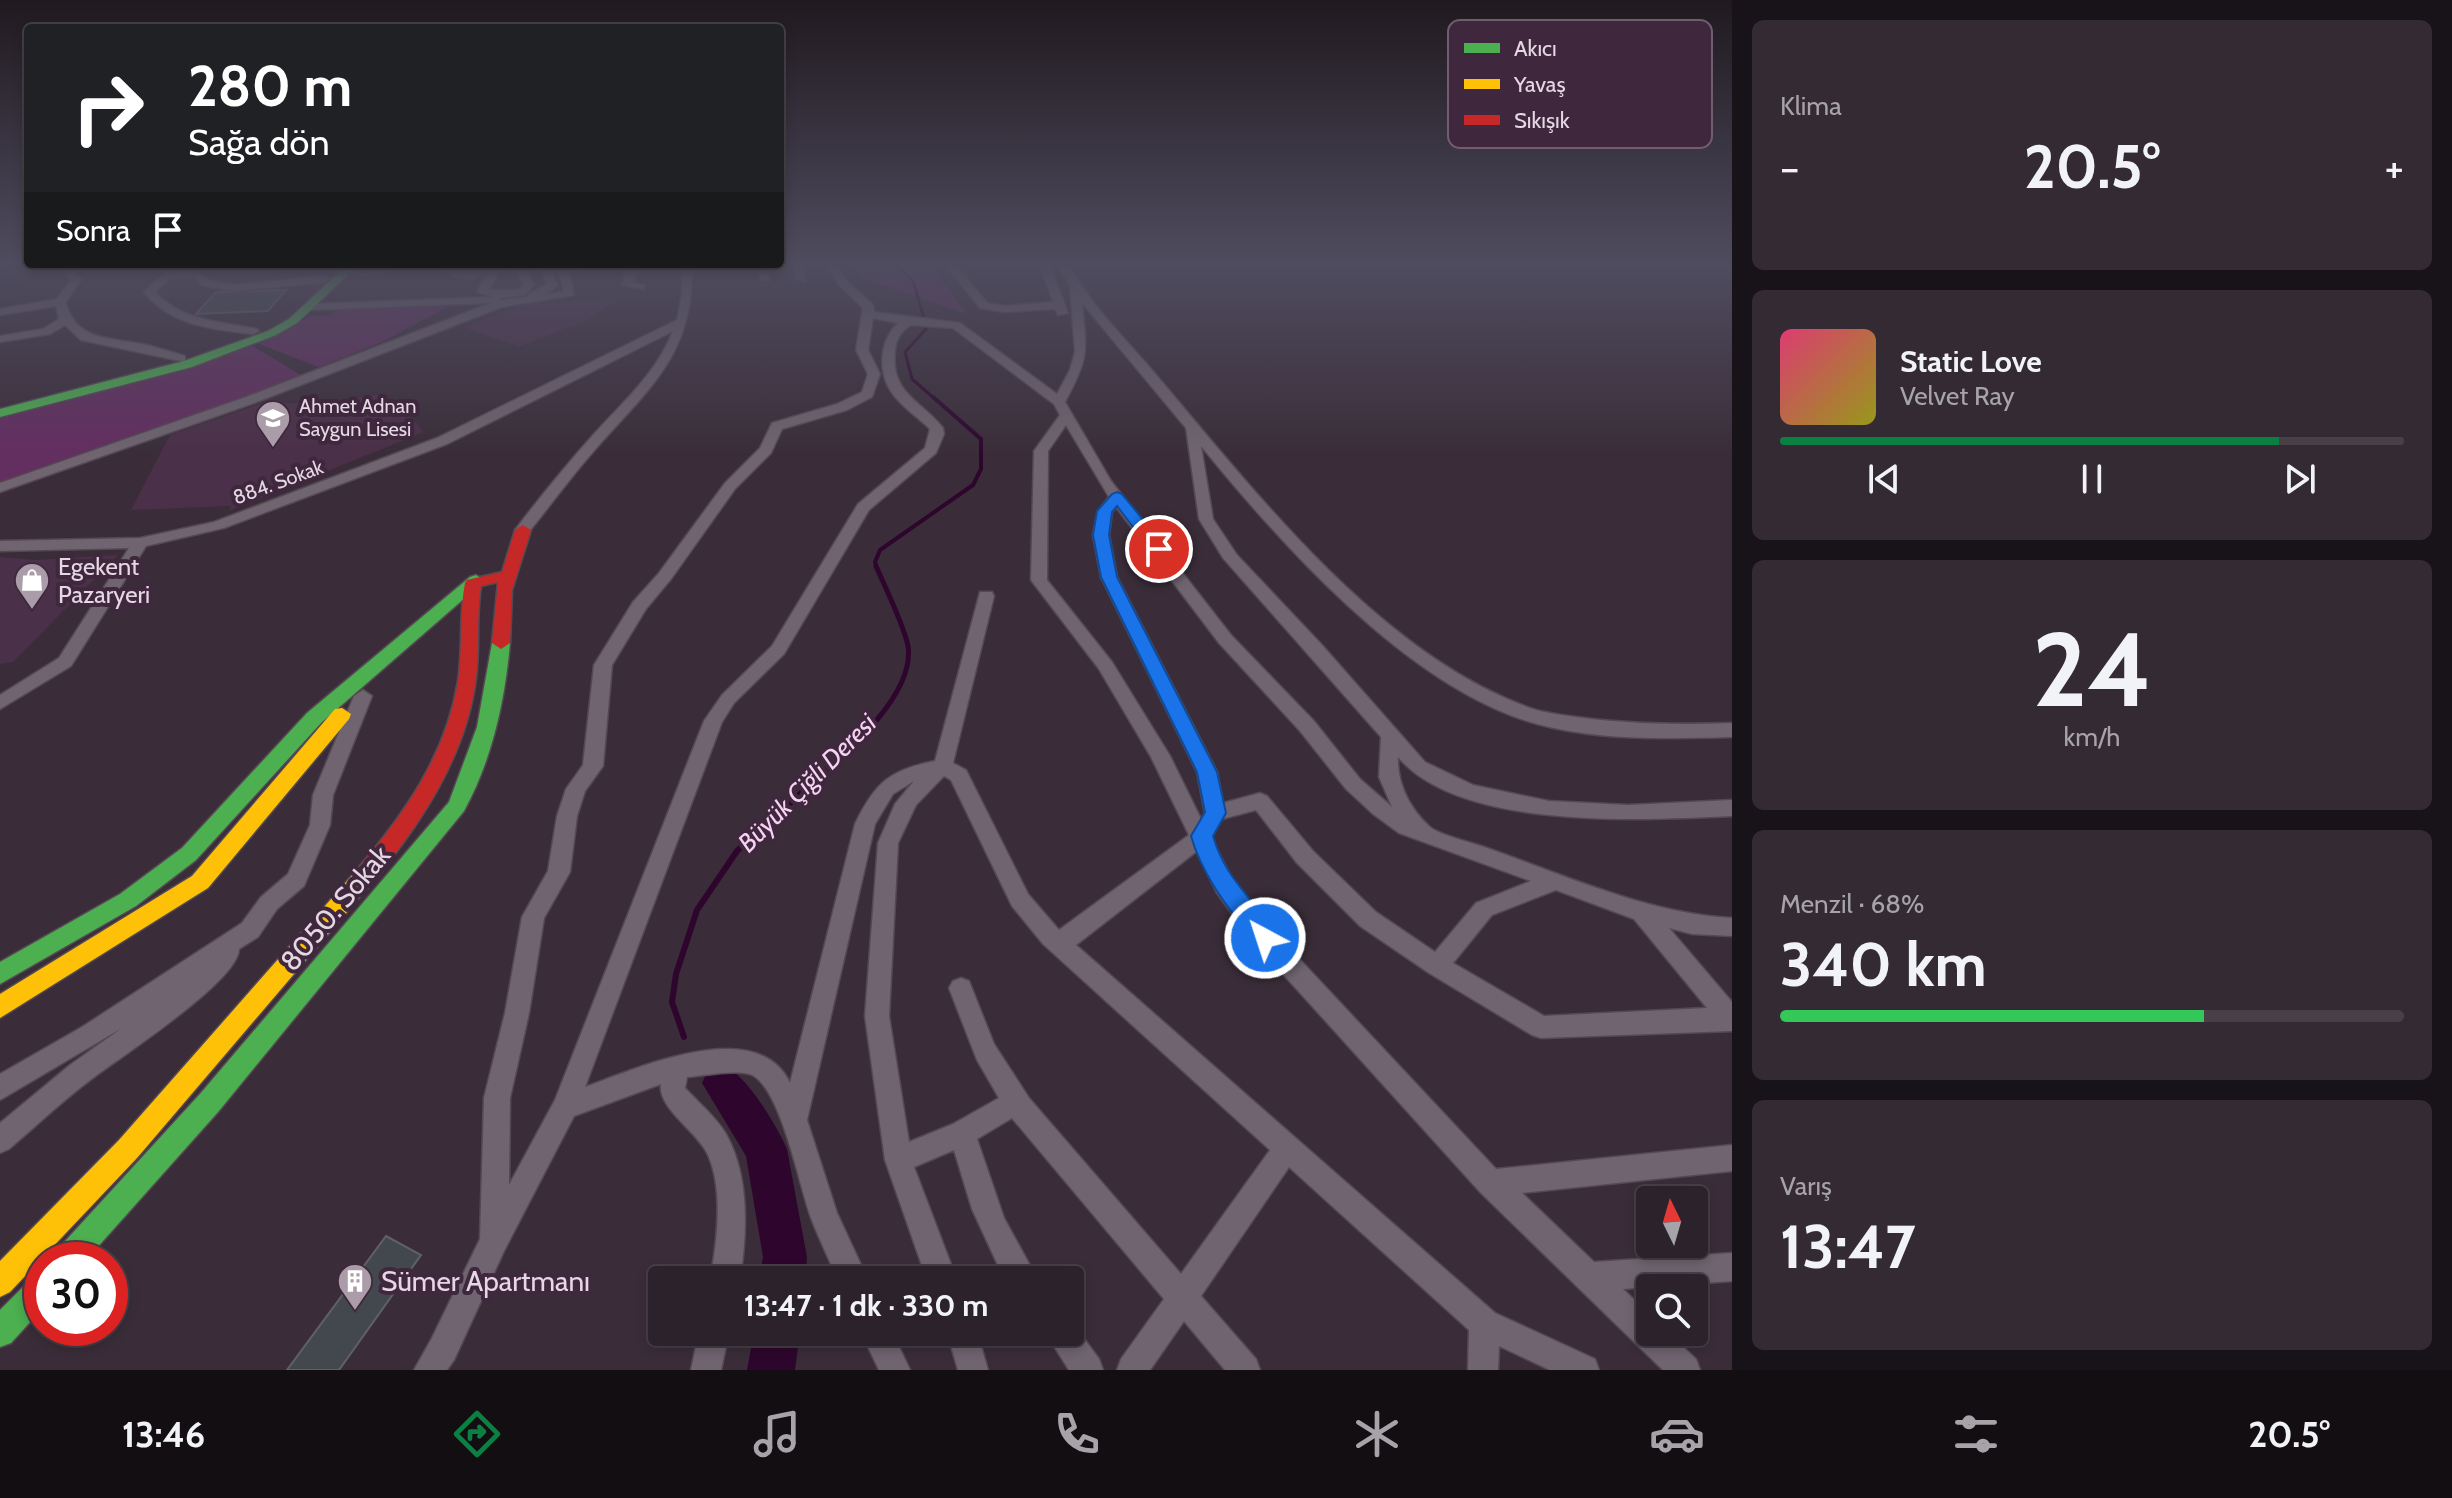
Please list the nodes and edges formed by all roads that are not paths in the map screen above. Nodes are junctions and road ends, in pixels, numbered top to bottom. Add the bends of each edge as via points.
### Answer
1 (55, 327) edge
2 (73, 327) edge
3 (227, 327) edge
4 (260, 327) edge
5 (281, 327) edge
6 (440, 327) edge
7 (672, 327) edge
8 (681, 327) edge
9 (866, 327) edge
10 (901, 327) edge
11 (958, 327) edge
12 (1078, 327) edge
13 (1109, 327) edge
14 (253, 331) junction
15 (0, 339) edge
16 (185, 361) junction
17 (0, 403) edge
18 (1062, 409) junction
19 (0, 413) edge
20 (1190, 428) junction
21 (0, 488) edge
22 (1117, 497) junction
23 (523, 530) junction
24 (140, 543) junction
25 (0, 546) edge
26 (507, 583) junction
27 (471, 592) junction
28 (986, 596) dead end
29 (363, 696) junction
30 (0, 703) edge
31 (1732, 730) edge
32 (1391, 736) junction
33 (943, 766) junction
34 (1732, 808) edge
35 (1209, 824) junction
36 (1424, 833) junction
37 (1555, 881) junction
38 (1642, 912) junction
39 (1732, 927) edge
40 (250, 930) junction
41 (1060, 945) junction
42 (1437, 966) junction
43 (0, 974) edge
44 (961, 988) dead end
45 (0, 1007) edge
46 (1731, 1019) edge
47 (676, 1066) junction
48 (0, 1088) edge
49 (1014, 1103) junction
50 (565, 1107) junction
51 (794, 1120) junction
52 (962, 1133) junction
53 (0, 1140) edge
54 (1286, 1149) junction
55 (1732, 1158) edge
56 (898, 1160) junction
57 (1491, 1183) junction
58 (494, 1241) junction
59 (83, 1242) edge
60 (728, 1266) edge
61 (847, 1266) edge
62 (937, 1266) edge
63 (1013, 1266) edge
64 (1732, 1267) edge
65 (1591, 1277) junction
66 (0, 1282) edge
67 (1181, 1297) junction
68 (24, 1307) edge
69 (1484, 1324) junction
70 (0, 1332) edge
71 (711, 1346) edge
72 (883, 1346) edge
73 (966, 1346) edge
74 (1070, 1346) edge
75 (429, 1370) edge
76 (706, 1370) edge
77 (895, 1370) edge
78 (973, 1370) edge
79 (1088, 1370) edge
80 (1132, 1370) edge
81 (1245, 1370) edge
82 (1483, 1370) edge
83 (1584, 1370) edge
84 (1685, 1370) edge

1 - 15 street
2 - 16 street via 85,338
3 - 14 street
4 - 14 street
5 - 16 street
6 - 21 street
7 - 24 street, 884. Sokak via 442,441 219,525
8 - 23 street via 650,383 589,447
9 - 58 street via 862,350 874,374 868,394 777,426 766,450 730,486 639,606 603,665 593,766 576,789 567,816 559,872 533,917 497,1098
10 - 50 street via 887,352 896,391 936,428 931,450 863,507 778,650 713,721
11 - 18 street
12 - 18 street via 1081,352
13 - 20 street
14 - 16 street
16 - 17 street
16 - 19 street
18 - 22 street
18 - 35 street via 1041,451 1039,580 1106,666
20 - 31 street via 1275,526 1384,629 1419,659 1473,692 1528,715 1605,728
20 - 32 street via 1206,519 1231,558
22 - 35 street via 1105,511 1101,535 1109,577 1207,772
22 - 36 street via 1225,639 1353,784 1406,827
23 - 26 street, 8050. Sokak
23 - 27 street
24 - 25 street, 884. Sokak
24 - 30 street via 65,662
26 - 27 street
26 - 59 street, 8050. Sokak via 498,686 472,775 457,806 209,1103
27 - 29 street
27 - 43 street via 314,718 189,854 128,900
27 - 66 street, 8050. Sokak via 468,680 455,737 436,782 400,835 128,1149
28 - 33 street
29 - 40 street via 296,880 269,903
29 - 45 street via 334,721 200,882
32 - 34 street via 1418,767 1468,791 1535,806 1628,813
32 - 36 street via 1388,770 1395,800
33 - 41 street via 959,775 1020,900
33 - 51 street via 909,773 883,789 868,816
33 - 56 street via 903,805 888,843 877,1016
35 - 41 street
35 - 42 street via 1260,801 1305,857 1368,919
35 - 57 street via 1208,858 1253,925
36 - 37 street
37 - 38 street
37 - 42 street via 1484,909
38 - 39 street via 1692,925
38 - 46 street
40 - 48 street
40 - 53 street via 189,994 79,1073
41 - 54 street
42 - 46 street via 1541,1027
44 - 49 street via 982,1047
47 - 50 street
47 - 51 street via 742,1061 760,1065 775,1079
47 - 60 street via 672,1092 717,1145 728,1186
49 - 52 street
49 - 67 street
50 - 58 street
51 - 61 street via 824,1216
52 - 56 street
52 - 63 street via 981,1198
54 - 67 street
54 - 69 street
55 - 57 street
56 - 62 street
57 - 65 street
58 - 75 street
64 - 65 street
65 - 84 street
67 - 80 street
67 - 81 street
68 - 70 street
69 - 82 street
69 - 83 street
71 - 76 street
72 - 77 street
73 - 78 street
74 - 79 street

